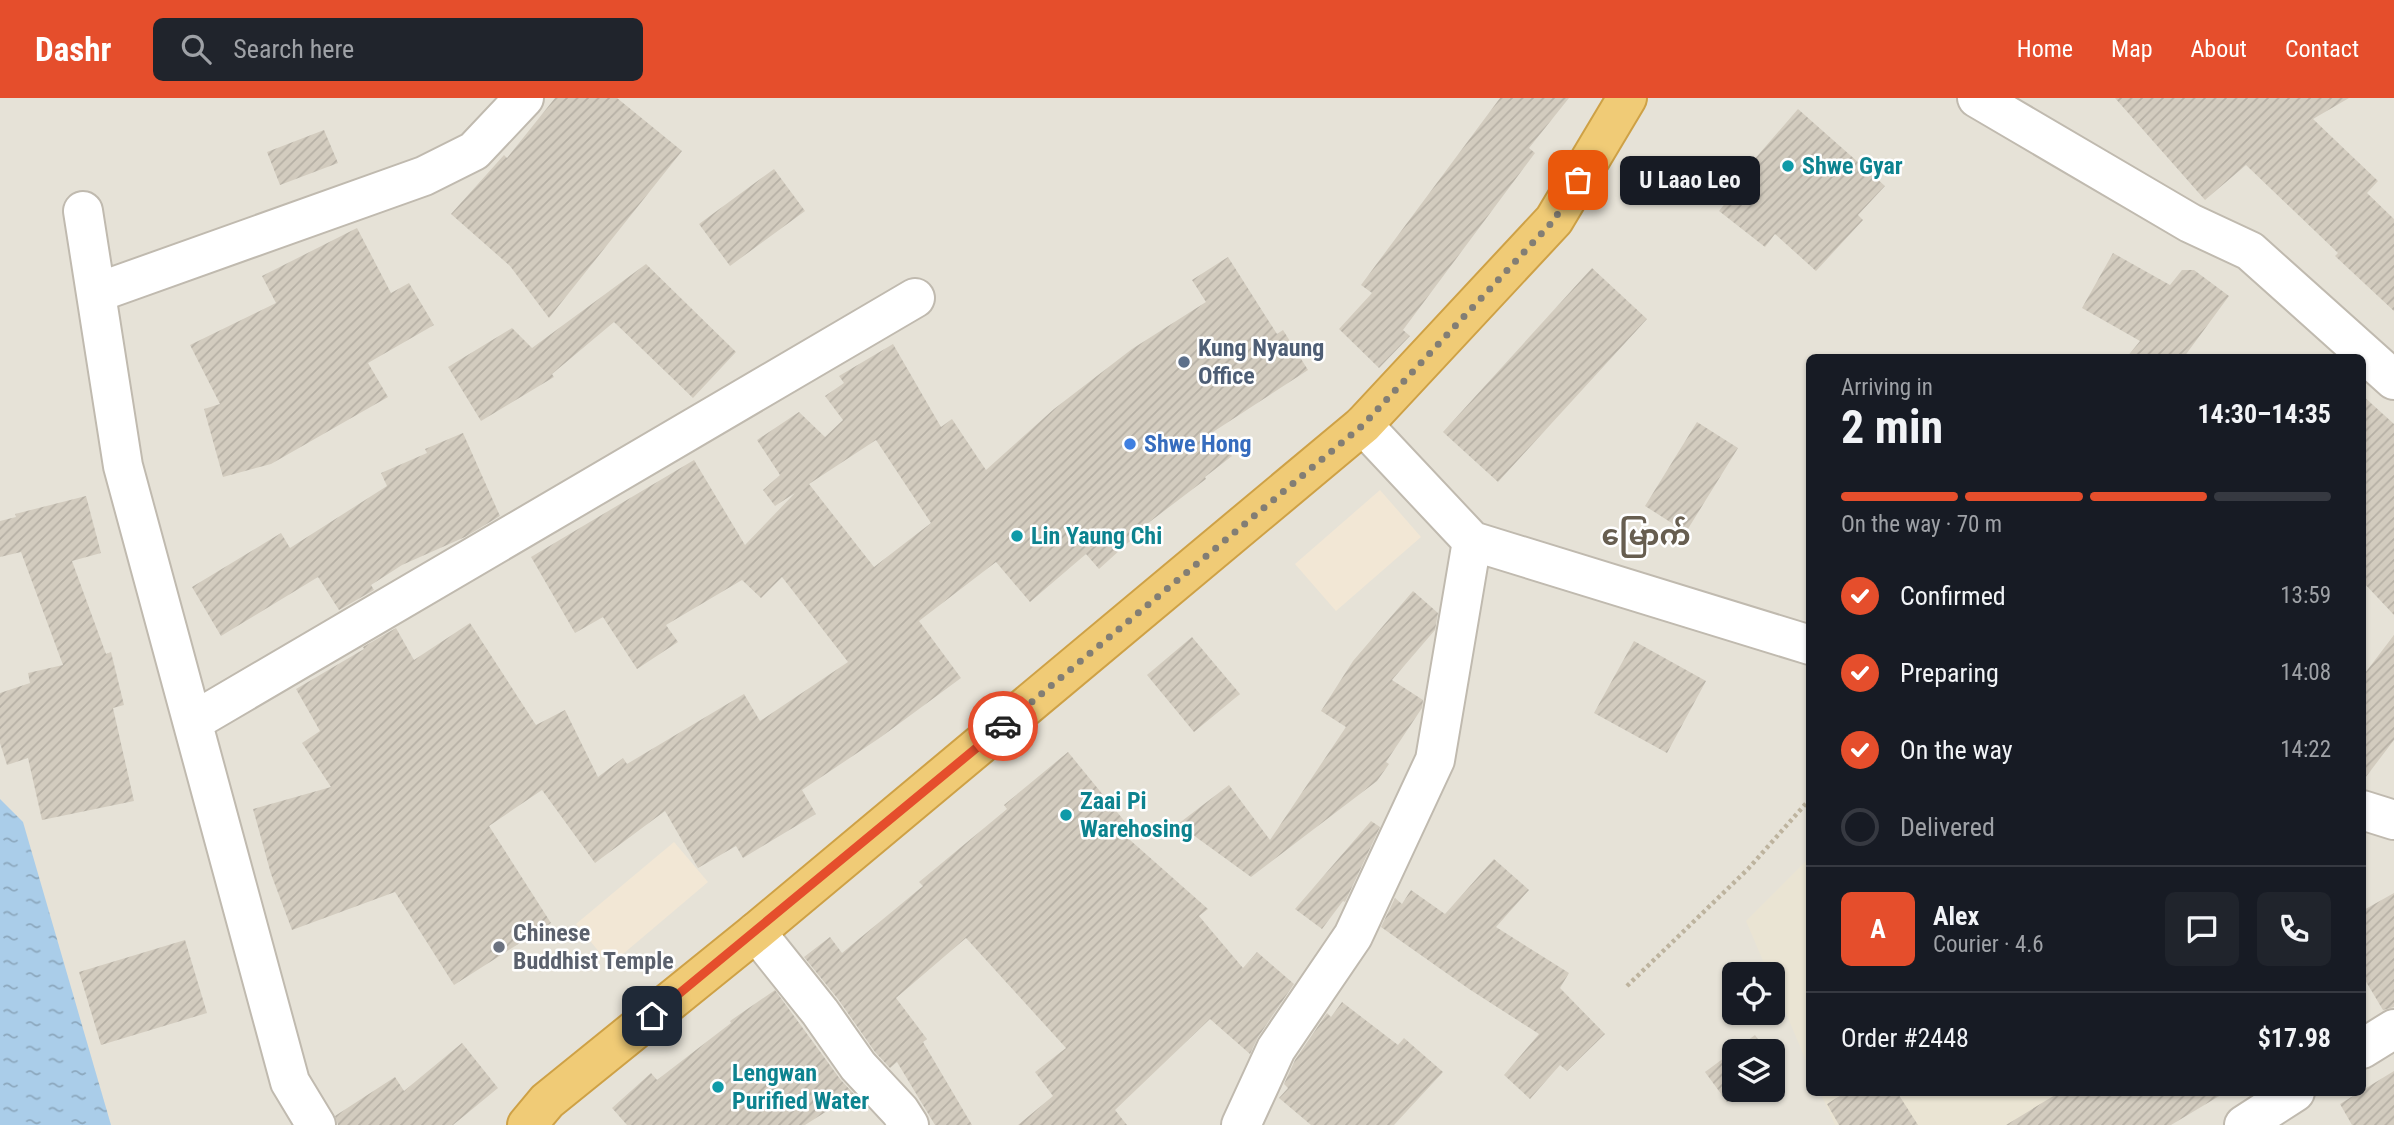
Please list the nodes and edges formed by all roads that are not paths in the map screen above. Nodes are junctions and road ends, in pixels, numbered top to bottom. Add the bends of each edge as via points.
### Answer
1 (524, 98) edge
2 (1627, 98) edge
3 (1989, 101) edge
4 (83, 211) dead end
5 (96, 293) junction
6 (915, 298) dead end
7 (2365, 354) edge
8 (2366, 355) edge
9 (2394, 380) edge
10 (1363, 425) junction
11 (1472, 541) junction
12 (1806, 644) edge
13 (194, 721) junction
14 (2366, 811) edge
15 (2394, 820) edge
16 (756, 932) junction
17 (2394, 1029) edge
18 (2366, 1046) edge
19 (2289, 1096) edge
20 (316, 1125) edge
21 (527, 1125) edge
22 (909, 1125) edge
23 (1241, 1125) edge
24 (2244, 1125) edge

1 - 5 street via 474,151 424,176
2 - 10 highway via 1554,220
3 - 7 street via 2190,223 2250,251
4 - 5 street
5 - 13 street via 123,466
6 - 13 street
8 - 9 street
10 - 11 street
10 - 16 highway
11 - 12 street
11 - 23 street via 1435,760 1353,936 1276,1049
13 - 20 street via 290,1082
14 - 15 street
16 - 21 highway via 547,1101
16 - 22 street
17 - 18 street
19 - 24 street

